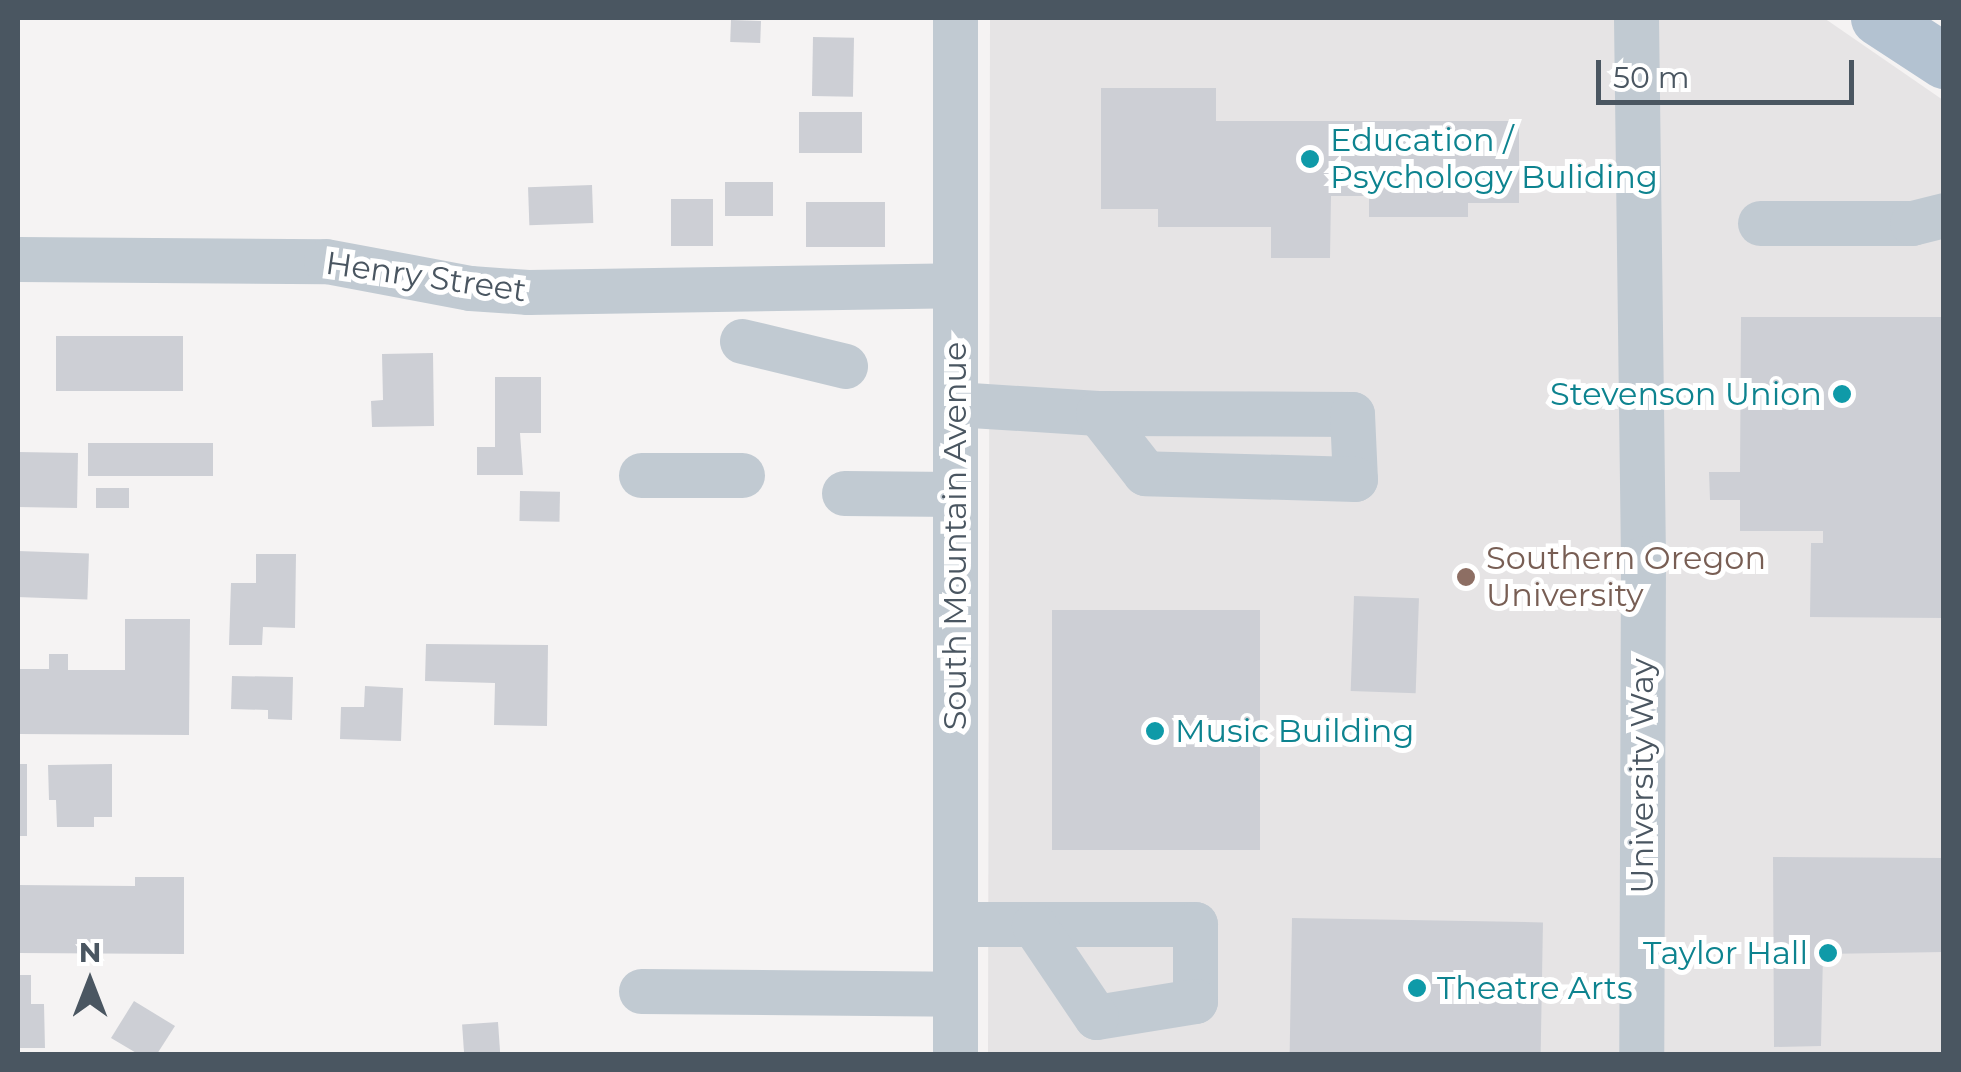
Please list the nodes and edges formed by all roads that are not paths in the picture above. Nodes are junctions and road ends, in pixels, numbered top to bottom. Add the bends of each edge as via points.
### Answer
1 (955, 18) edge
2 (1636, 18) edge
3 (1878, 18) edge
4 (1944, 61) edge
5 (1944, 215) edge
6 (1760, 223) dead end
7 (18, 259) edge
8 (955, 286) junction
9 (742, 341) dead end
10 (845, 366) dead end
11 (954, 404) junction
12 (1098, 413) junction
13 (641, 474) dead end
14 (742, 475) dead end
15 (844, 493) dead end
16 (954, 494) junction
17 (955, 924) junction
18 (1034, 925) dead end
19 (641, 991) dead end
20 (955, 994) junction
21 (955, 1054) edge
22 (1641, 1054) edge

1 - 8 street, South Mountain Avenue
2 - 22 street, University Way
3 - 4 main road
5 - 6 street via 1912,223
7 - 8 street, Henry Street via 326,261 528,292
8 - 11 street, South Mountain Avenue
9 - 10 street
11 - 12 street
11 - 16 street, South Mountain Avenue
12 - 12 street via 1145,473 1355,479 1352,414
13 - 14 street
15 - 16 street
16 - 17 street, South Mountain Avenue
17 - 18 street
17 - 20 street, South Mountain Avenue
19 - 20 street
20 - 21 street, South Mountain Avenue

